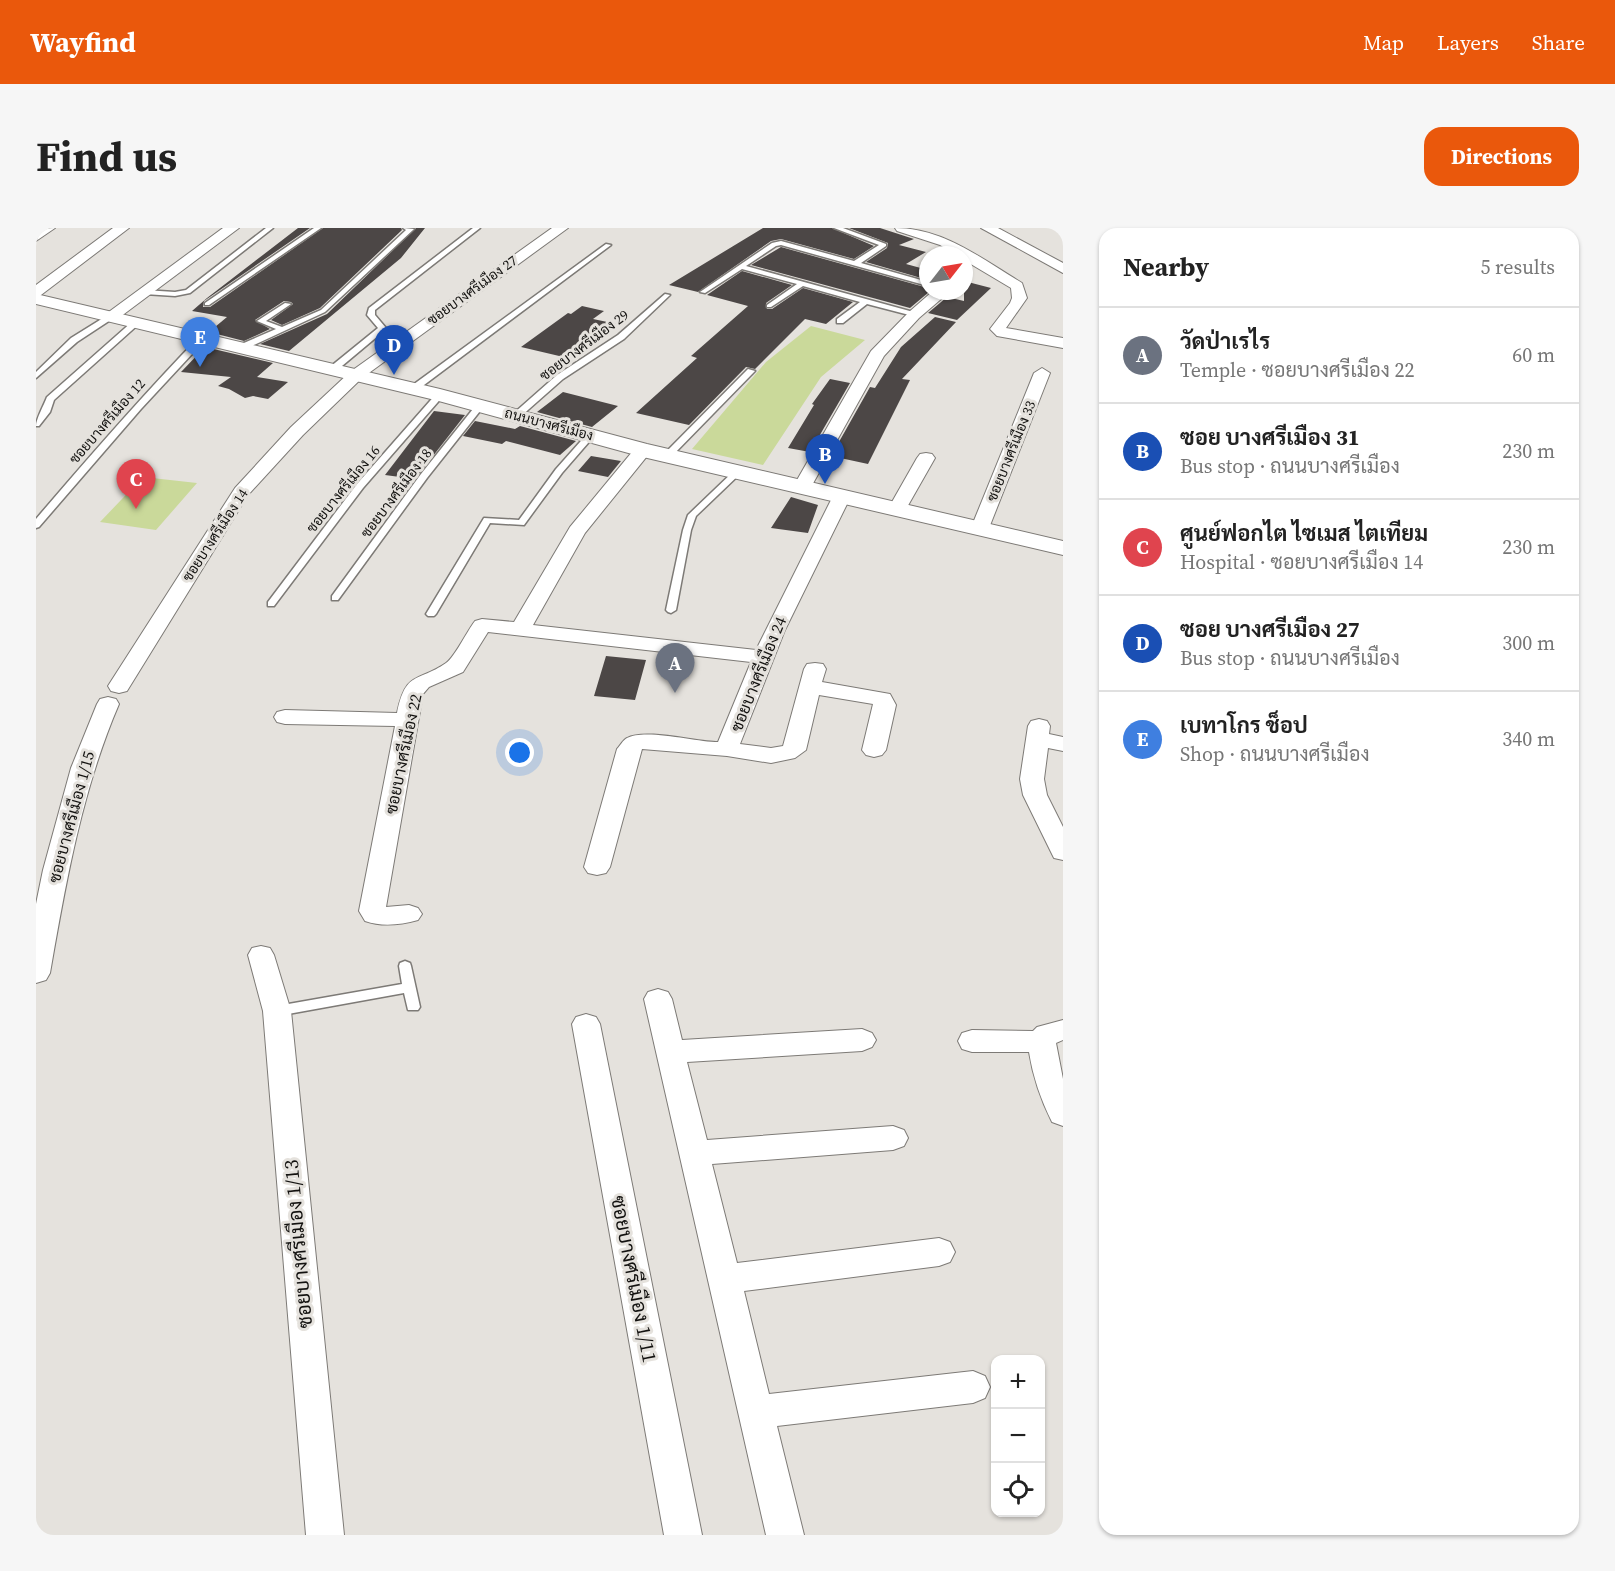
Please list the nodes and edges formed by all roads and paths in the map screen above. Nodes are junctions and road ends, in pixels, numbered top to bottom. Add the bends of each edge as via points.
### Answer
1 (48, 228) edge
2 (122, 228) edge
3 (232, 228) edge
4 (270, 228) edge
5 (318, 228) edge
6 (406, 228) edge
7 (412, 228) edge
8 (477, 228) edge
9 (561, 228) edge
10 (837, 228) edge
11 (902, 228) edge
12 (988, 228) edge
13 (36, 237) edge
14 (608, 245) dead end
15 (855, 264) junction
16 (742, 267) junction
17 (1063, 269) edge
18 (919, 282) edge
19 (802, 284) junction
20 (36, 292) edge
21 (144, 292) junction
22 (703, 292) dead end
23 (667, 295) dead end
24 (36, 299) edge
25 (933, 300) edge
26 (865, 302) junction
27 (207, 304) dead end
28 (287, 304) dead end
29 (769, 306) dead end
30 (914, 315) junction
31 (111, 317) junction
32 (840, 321) dead end
33 (136, 323) junction
34 (281, 329) junction
35 (202, 339) junction
36 (240, 348) junction
37 (1062, 351) edge
38 (333, 369) junction
39 (751, 371) dead end
40 (1042, 373) dead end
41 (356, 375) junction
42 (36, 376) edge
43 (413, 389) junction
44 (440, 395) junction
45 (480, 406) junction
46 (517, 415) junction
47 (36, 424) edge
48 (591, 435) junction
49 (643, 450) junction
50 (667, 456) junction
51 (926, 458) dead end
52 (738, 472) junction
53 (802, 487) junction
54 (842, 496) junction
55 (897, 509) junction
56 (36, 525) edge
57 (980, 528) junction
58 (1063, 548) edge
59 (335, 598) dead end
60 (271, 604) dead end
61 (671, 610) dead end
62 (431, 614) dead end
63 (520, 628) junction
64 (764, 657) junction
65 (285, 717) dead end
66 (407, 720) junction
67 (94, 733) joint
68 (1063, 744) edge
69 (728, 749) junction
70 (874, 750) dead end
71 (1063, 852) edge
72 (597, 867) dead end
73 (409, 914) dead end
74 (261, 955) dead end
75 (405, 966) dead end
76 (36, 973) edge
77 (409, 987) junction
78 (658, 999) dead end
79 (413, 1007) dead end
80 (277, 1011) junction
81 (586, 1024) dead end
82 (1052, 1036) edge
83 (862, 1040) dead end
84 (972, 1041) dead end
85 (670, 1052) junction
86 (1063, 1114) edge
87 (893, 1138) dead end
88 (694, 1153) junction
89 (939, 1252) dead end
90 (724, 1279) junction
91 (973, 1387) dead end
92 (756, 1412) junction
93 (325, 1535) edge
94 (683, 1535) edge
95 (785, 1535) edge

1 - 13 street
2 - 20 street
3 - 21 street
4 - 21 lane via 188,292
5 - 27 lane
6 - 7 lane
7 - 34 lane via 323,311
8 - 38 lane via 371,309 371,315 382,328
9 - 41 street, ซอยบางศรีเมือง 27
10 - 15 lane via 884,245
11 - 37 street via 945,242 1017,286 1020,300 998,329
12 - 17 street
14 - 43 lane
15 - 16 lane via 781,243
15 - 18 lane
16 - 19 lane
16 - 22 lane
19 - 26 lane
19 - 29 lane
21 - 31 street
23 - 46 lane, ซอยบางศรีเมือง 29 via 621,338 560,377
24 - 31 street, ถนนบางศรีเมือง
25 - 30 street
26 - 30 lane
26 - 32 lane
28 - 34 lane via 261,321
30 - 53 street via 877,354
31 - 33 street, ถนนบางศรีเมือง
31 - 42 lane via 74,340
33 - 35 street, ถนนบางศรีเมือง
33 - 47 lane via 50,399
34 - 36 lane
35 - 36 street, ถนนบางศรีเมือง
35 - 56 lane, ซอยบางศรีเมือง 12 via 120,426
36 - 38 street, ถนนบางศรีเมือง
38 - 41 street, ถนนบางศรีเมือง
39 - 50 lane
40 - 57 street, ซอยบางศรีเมือง 33
41 - 43 street, ถนนบางศรีเมือง
41 - 67 street, ซอยบางศรีเมือง 14 via 241,492
43 - 44 street, ถนนบางศรีเมือง
44 - 45 street, ถนนบางศรีเมือง
44 - 60 lane, ซอยบางศรีเมือง 16 via 360,486
45 - 46 street, ถนนบางศรีเมือง
45 - 59 lane, ซอยบางศรีเมือง 18
46 - 48 street, ถนนบางศรีเมือง
48 - 49 street, ถนนบางศรีเมือง
48 - 62 lane via 521,524 487,520
49 - 50 street, ถนนบางศรีเมือง
49 - 63 street via 577,531
50 - 52 street, ถนนบางศรีเมือง
51 - 55 street
52 - 53 street, ถนนบางศรีเมือง
52 - 61 lane via 692,516
53 - 54 street, ถนนบางศรีเมือง
54 - 55 street, ถนนบางศรีเมือง
54 - 64 street, ซอยบางศรีเมือง 24
55 - 57 street, ถนนบางศรีเมือง
57 - 58 street, ถนนบางศรีเมือง
63 - 64 street, ซอยบางศรีเมือง 22
63 - 66 street, ซอยบางศรีเมือง 22 via 482,625 455,667 416,687
64 - 69 street, ซอยบางศรีเมือง 24
65 - 66 street
66 - 73 street, ซอยบางศรีเมือง 22 via 372,911 380,917
67 - 76 street, ซอยบางศรีเมือง 1/15 via 59,854
68 - 71 street via 1039,732 1032,779 1035,795
69 - 70 street via 777,755 794,750 812,678 882,699 885,705
69 - 72 street, ซอยบางศรีเมือง 24 via 707,750 659,741 635,743 629,749
74 - 80 street, ซอยบางศรีเมือง 1/13
75 - 77 lane
77 - 79 lane
77 - 80 lane
78 - 85 street
80 - 93 street, ซอยบางศรีเมือง 1/13
81 - 94 street, ซอยบางศรีเมือง 1/11
82 - 84 street
82 - 86 street via 1047,1076
83 - 85 street
85 - 88 street
87 - 88 street
88 - 90 street
89 - 90 street
90 - 92 street
91 - 92 street
92 - 95 street

